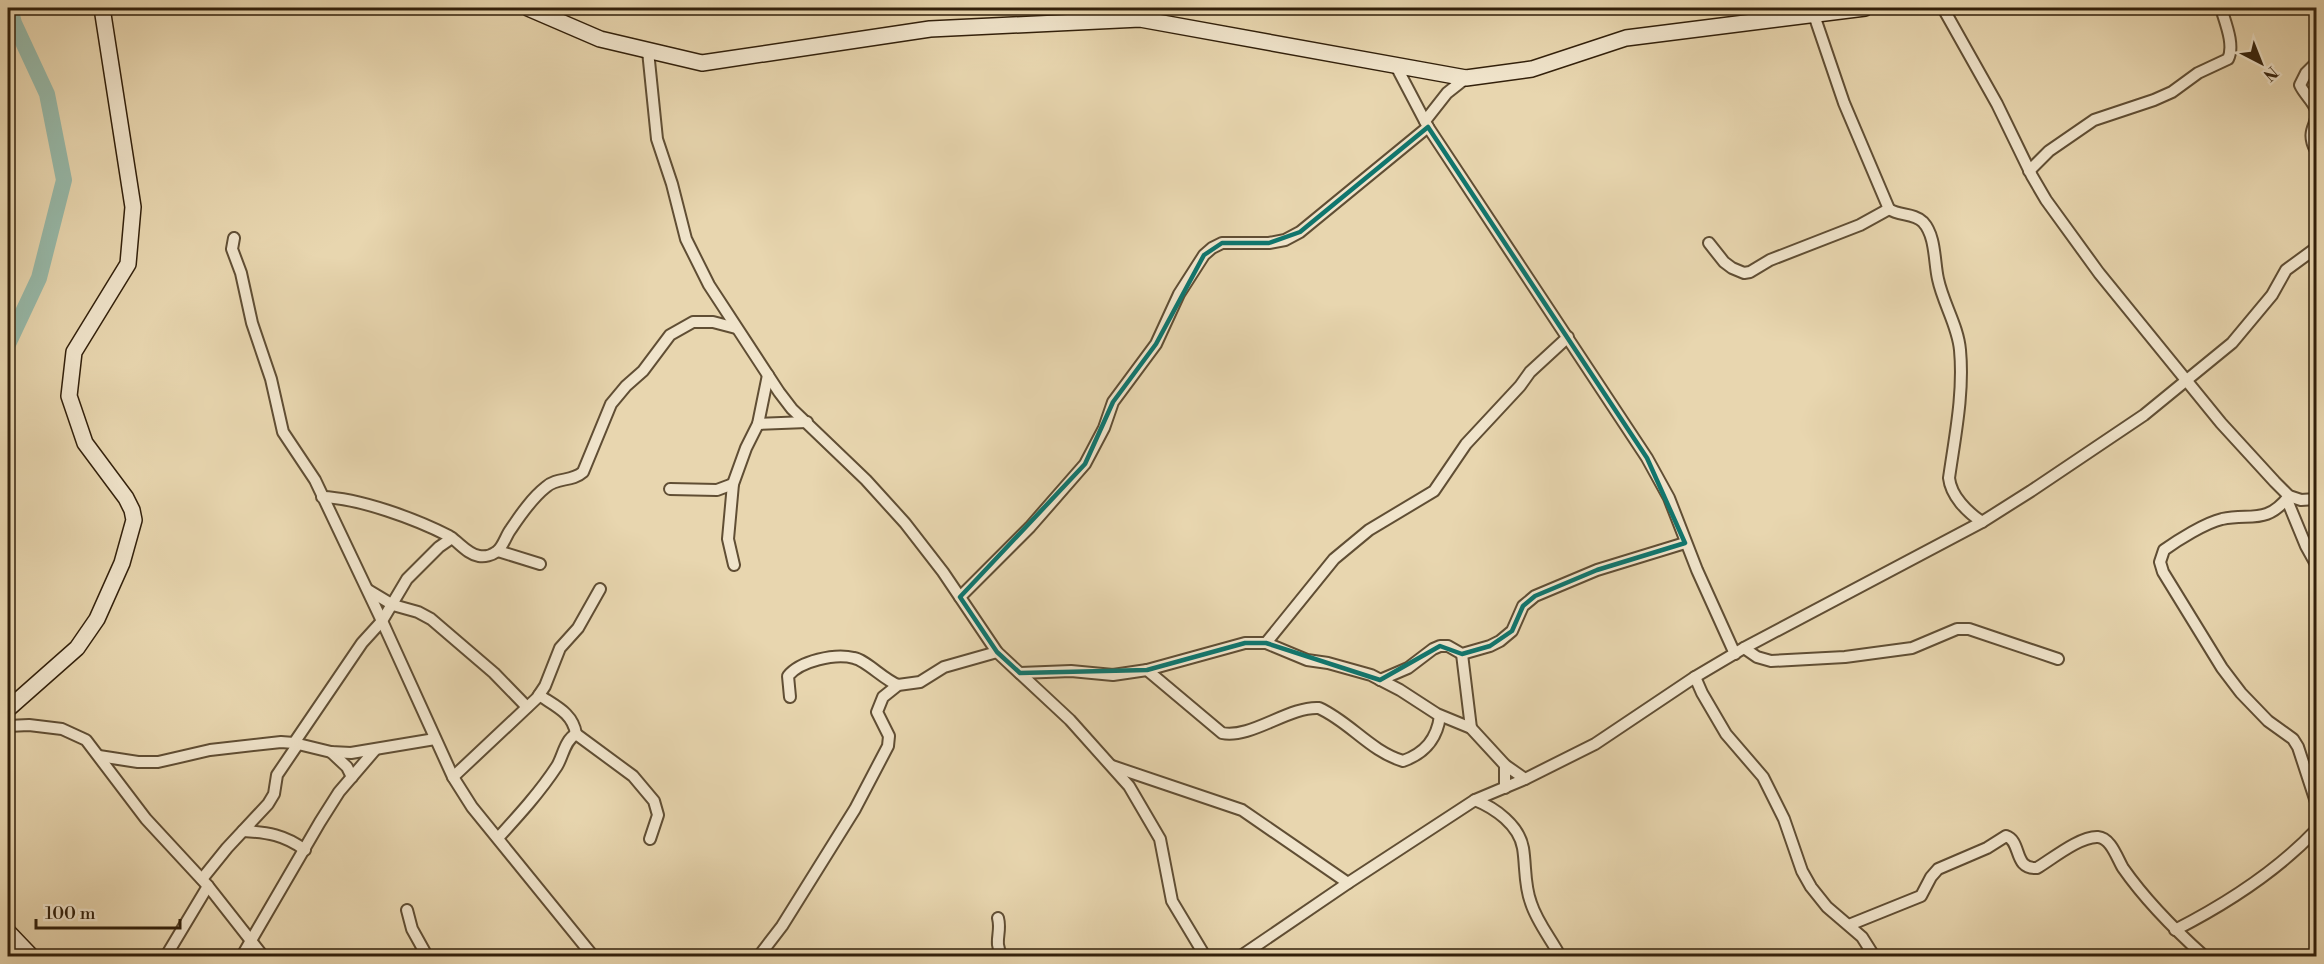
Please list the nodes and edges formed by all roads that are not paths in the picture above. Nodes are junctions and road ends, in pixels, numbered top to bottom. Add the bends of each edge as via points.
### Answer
1 (102, 8) edge
2 (528, 8) edge
3 (1865, 8) edge
4 (1943, 8) edge
5 (2221, 8) edge
6 (1822, 12) edge
7 (648, 51) junction
8 (2316, 63) edge
9 (1396, 66) junction
10 (1466, 78) junction
11 (1426, 124) junction
12 (2316, 151) edge
13 (2029, 171) junction
14 (1889, 209) junction
15 (234, 238) dead end
16 (1709, 243) dead end
17 (2316, 248) edge
18 (736, 328) junction
19 (1568, 337) junction
20 (768, 375) junction
21 (2186, 381) junction
22 (807, 422) junction
23 (758, 424) junction
24 (733, 484) junction
25 (670, 489) dead end
26 (322, 497) junction
27 (2288, 498) junction
28 (2316, 499) edge
29 (1982, 522) junction
30 (452, 538) junction
31 (1685, 543) junction
32 (498, 551) junction
33 (540, 564) dead end
34 (2316, 564) edge
35 (734, 565) dead end
36 (600, 589) dead end
37 (367, 590) junction
38 (960, 597) junction
39 (393, 605) junction
40 (382, 621) junction
41 (1266, 643) junction
42 (1739, 651) junction
43 (997, 652) junction
44 (1462, 654) junction
45 (2058, 659) dead end
46 (1147, 670) junction
47 (1020, 673) junction
48 (1695, 677) junction
49 (1380, 680) junction
50 (898, 686) junction
51 (539, 695) junction
52 (790, 697) dead end
53 (527, 707) junction
54 (8, 710) edge
55 (1440, 716) junction
56 (8, 726) edge
57 (1471, 728) junction
58 (576, 735) junction
59 (435, 739) junction
60 (296, 743) junction
61 (375, 750) junction
62 (332, 752) junction
63 (99, 756) junction
64 (1505, 765) junction
65 (1112, 766) junction
66 (352, 777) junction
67 (453, 777) junction
68 (1526, 779) junction
69 (1505, 788) junction
70 (1475, 800) junction
71 (2316, 801) edge
72 (2316, 830) edge
73 (243, 831) junction
74 (498, 838) junction
75 (650, 839) dead end
76 (305, 850) junction
77 (205, 883) junction
78 (1348, 883) junction
79 (407, 909) dead end
80 (998, 918) dead end
81 (1849, 925) junction
82 (2175, 930) junction
83 (8, 932) edge
84 (251, 942) junction
85 (31, 957) edge
86 (166, 957) edge
87 (242, 957) edge
88 (263, 957) edge
89 (427, 957) edge
90 (593, 957) edge
91 (759, 957) edge
92 (1002, 957) edge
93 (1205, 957) edge
94 (1240, 957) edge
95 (1560, 957) edge
96 (1874, 957) edge
97 (2204, 957) edge

1 - 54 street via 132,219 128,264 74,352 69,396 85,443 126,498 134,520 122,563 97,619 77,648
2 - 7 street via 600,39
3 - 6 street
4 - 13 street
5 - 13 street via 2230,49 2228,59 2206,68 2172,92 2094,120
6 - 10 street via 1626,38 1532,69
6 - 14 street via 1844,103
7 - 9 street via 702,63 930,29 1140,19
7 - 18 street via 657,139 686,239
8 - 12 street via 2300,85 2316,109 2310,131
9 - 10 street
9 - 11 street
10 - 11 street via 1447,93
11 - 19 street
11 - 38 street via 1300,232 1269,243 1222,243 1204,255 1179,294 1155,345 1113,402 1085,464
13 - 21 street via 2099,273
14 - 16 street via 1750,272 1732,268
14 - 29 street via 1918,218 1930,234 1943,300 1960,349 1959,415 1950,485 1965,507
15 - 26 street via 232,249 283,432
17 - 21 street via 2286,270 2272,295 2232,343
18 - 20 street
18 - 32 street via 693,322 670,334 643,371 611,404 583,472 546,486
19 - 31 street via 1647,459 1669,498
19 - 41 street via 1530,372 1466,444 1434,491 1355,540
20 - 22 street via 792,409
20 - 23 street
21 - 27 street
21 - 29 street via 2144,415
22 - 23 street
22 - 38 street via 906,523
23 - 24 street
24 - 25 street via 717,490
24 - 35 street via 728,540
26 - 30 street via 384,511
26 - 37 street
27 - 28 street
27 - 34 street
27 - 71 street via 2263,516 2209,523 2169,546 2160,562 2168,582 2222,668 2251,704 2293,739
29 - 42 street
30 - 32 street via 478,556
30 - 39 street via 407,579
31 - 42 street
31 - 44 street via 1597,570 1534,596 1523,606 1512,631 1500,641
32 - 33 street
36 - 51 street via 578,628 560,648
37 - 39 street
37 - 40 street
38 - 43 street
39 - 40 street
39 - 53 street via 431,619
40 - 59 street
40 - 60 street via 362,644
41 - 46 street via 1245,643
41 - 49 street via 1307,660
42 - 45 street via 1771,661 1845,657 1912,648 1957,629 1969,629
42 - 48 street
43 - 47 street
43 - 50 street via 957,662 927,679
44 - 49 street via 1440,646 1408,668
44 - 57 street
46 - 47 street via 1113,675 1071,671
46 - 55 street via 1222,733 1232,735 1319,708 1364,741 1403,761 1433,741
47 - 65 street via 1071,720
48 - 68 street via 1595,744
48 - 81 street via 1726,734 1763,777 1811,886 1827,907
49 - 55 street
50 - 52 street via 856,658 840,656 794,670 788,676
50 - 91 street via 884,697 877,712 889,736 888,746 855,809
51 - 53 street
51 - 58 street via 568,715
53 - 67 street
55 - 57 street
56 - 63 street via 62,729 86,740
57 - 64 street
58 - 74 street via 569,740 535,797
58 - 75 street via 633,776 654,801 658,815
59 - 61 street
59 - 67 street
60 - 62 street
60 - 63 street via 210,750 159,762
60 - 73 street via 277,775 268,804
61 - 62 street
61 - 66 street
62 - 66 street
63 - 77 street via 146,819
64 - 68 street
64 - 69 street
65 - 78 street via 1242,810
65 - 93 street via 1129,786 1160,839 1172,901
66 - 76 street
67 - 74 street
68 - 69 street
69 - 70 street
70 - 78 street
70 - 95 street via 1490,806 1520,837 1531,903
72 - 82 street via 2253,884
73 - 76 street via 280,835
73 - 77 street
74 - 90 street
76 - 84 street
77 - 84 street
77 - 86 street
78 - 94 street
79 - 89 street via 412,929
80 - 92 street via 997,949
81 - 82 street via 1921,896 1938,869 2006,836 2031,869 2087,839 2099,837 2106,840 2138,890
81 - 96 street
82 - 97 street
83 - 85 street
84 - 87 street
84 - 88 street

